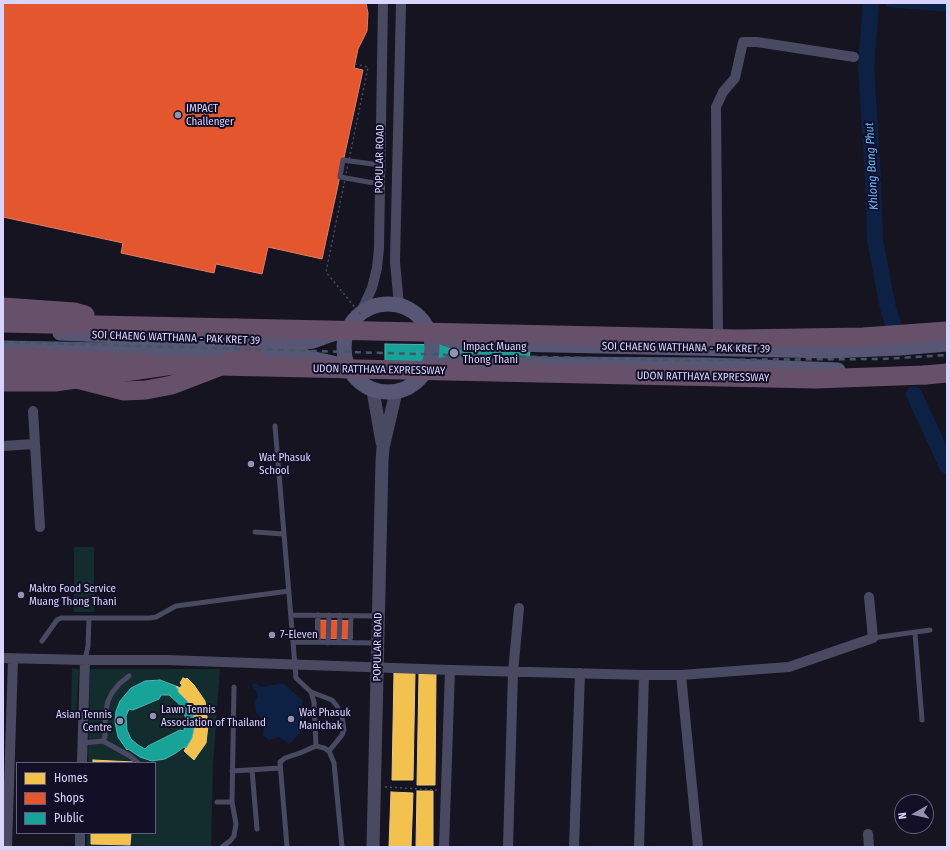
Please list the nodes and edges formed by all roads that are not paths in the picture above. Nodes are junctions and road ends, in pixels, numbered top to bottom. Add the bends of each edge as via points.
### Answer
1 (383, 3) edge
2 (401, 3) edge
3 (854, 57) dead end
4 (380, 164) junction
5 (380, 184) junction
6 (399, 305) junction
7 (3, 306) edge
8 (363, 316) junction
9 (125, 326) junction
10 (7, 328) edge
11 (347, 330) junction
12 (428, 330) junction
13 (947, 331) edge
14 (718, 339) junction
15 (947, 344) edge
16 (3, 348) edge
17 (255, 353) junction
18 (3, 357) edge
19 (947, 364) edge
20 (173, 365) junction
21 (346, 366) junction
22 (427, 370) junction
23 (3, 371) edge
24 (947, 373) edge
25 (3, 382) edge
26 (373, 391) junction
27 (396, 392) junction
28 (33, 411) dead end
29 (275, 426) dead end
30 (34, 444) junction
31 (3, 446) edge
32 (383, 448) junction
33 (40, 527) dead end
34 (255, 532) dead end
35 (284, 534) junction
36 (289, 591) junction
37 (869, 597) dead end
38 (519, 608) dead end
39 (291, 615) junction
40 (318, 615) junction
41 (329, 615) junction
42 (340, 615) junction
43 (350, 616) junction
44 (379, 616) junction
45 (88, 618) junction
46 (930, 630) dead end
47 (915, 633) junction
48 (873, 638) junction
49 (42, 641) dead end
50 (293, 642) junction
51 (318, 642) junction
52 (328, 643) junction
53 (339, 643) junction
54 (350, 643) junction
55 (378, 644) junction
56 (8, 658) edge
57 (85, 660) junction
58 (295, 665) junction
59 (378, 667) junction
60 (450, 670) junction
61 (513, 672) junction
62 (580, 674) junction
63 (644, 675) junction
64 (681, 675) junction
65 (129, 676) dead end
66 (234, 687) dead end
67 (311, 692) junction
68 (922, 720) dead end
69 (103, 741) junction
70 (83, 743) junction
71 (316, 746) junction
72 (329, 751) junction
73 (82, 762) edge
74 (137, 762) edge
75 (280, 768) junction
76 (252, 770) junction
77 (232, 771) junction
78 (217, 802) dead end
79 (232, 802) junction
80 (257, 829) dead end
81 (80, 834) edge
82 (868, 834) dead end
83 (7, 847) edge
84 (80, 847) edge
85 (222, 847) edge
86 (287, 847) edge
87 (342, 847) edge
88 (373, 847) edge
89 (444, 847) edge
90 (508, 847) edge
91 (574, 847) edge
92 (639, 847) edge
93 (698, 847) edge
94 (869, 847) edge

1 - 4 street, POPULAR ROAD
2 - 6 street, POPULAR ROAD via 395,262
3 - 14 street via 743,42 735,78 723,92 716,107
4 - 5 street, POPULAR ROAD
4 - 5 lane via 343,160 340,177
5 - 8 street, POPULAR ROAD via 379,248 372,288
6 - 8 main road, SOI CHAENG WATTHANA - PAK KRET 39 via 386,303 373,306
6 - 12 main road, SOI CHAENG WATTHANA - PAK KRET 39 via 417,314
7 - 9 highway via 74,312
8 - 11 main road, SOI CHAENG WATTHANA - PAK KRET 39 via 353,320
9 - 10 highway
9 - 14 highway, bridge
10 - 11 main road, SOI CHAENG WATTHANA - PAK KRET 39 via 298,343
11 - 21 main road, SOI CHAENG WATTHANA - PAK KRET 39 via 343,348
12 - 15 main road, SOI CHAENG WATTHANA - PAK KRET 39 via 452,341 530,345 830,351
12 - 22 main road, SOI CHAENG WATTHANA - PAK KRET 39 via 432,343 432,357
13 - 14 highway, bridge via 863,337
16 - 17 main road, SOI CHAENG WATTHANA - PAK KRET 39
17 - 21 main road, SOI CHAENG WATTHANA - PAK KRET 39 via 306,357
17 - 23 highway via 172,385 146,390 124,391 49,372
18 - 20 highway, UDON RATTHAYA EXPRESSWAY, bridge
19 - 22 main road, SOI CHAENG WATTHANA - PAK KRET 39 via 840,370 458,361
20 - 24 highway, UDON RATTHAYA EXPRESSWAY, bridge via 815,379
20 - 25 highway, bridge via 55,382
21 - 26 main road, SOI CHAENG WATTHANA - PAK KRET 39 via 357,381
22 - 27 main road, SOI CHAENG WATTHANA - PAK KRET 39 via 408,388
26 - 27 main road, SOI CHAENG WATTHANA - PAK KRET 39
26 - 32 street
27 - 32 street
28 - 30 street
29 - 35 lane
30 - 31 street
30 - 33 street
32 - 44 street, POPULAR ROAD
34 - 35 lane
35 - 36 lane
36 - 39 lane
36 - 45 lane via 176,606 150,618
37 - 48 street
38 - 61 street
39 - 40 lane
39 - 50 lane
40 - 41 lane
40 - 51 lane
41 - 42 lane
41 - 52 lane
42 - 43 lane
42 - 53 lane
43 - 44 lane
43 - 54 lane
44 - 55 street, POPULAR ROAD
45 - 49 lane via 61,618
45 - 57 lane
46 - 47 lane
47 - 48 lane
47 - 68 lane
48 - 64 street via 789,667
50 - 51 lane
50 - 58 lane
51 - 52 lane
52 - 53 lane
53 - 54 lane
54 - 55 lane
55 - 59 street, POPULAR ROAD
56 - 57 street
56 - 83 street
57 - 58 street
57 - 70 street
58 - 59 street
58 - 67 lane via 296,678
59 - 60 street
59 - 88 street, POPULAR ROAD
60 - 61 street
60 - 89 street
61 - 62 street
61 - 90 street
62 - 63 street
62 - 91 street
63 - 64 street
63 - 92 street
64 - 93 street
65 - 69 lane via 119,684 108,701
66 - 77 lane
67 - 71 lane via 314,702
67 - 72 lane via 332,700 342,716 344,730
69 - 70 lane
69 - 74 lane
70 - 73 street
71 - 72 lane
71 - 75 lane via 284,758 280,762
72 - 87 lane via 334,763
75 - 76 lane
75 - 86 lane
76 - 77 lane
76 - 80 lane
77 - 79 lane
78 - 79 lane
79 - 85 lane via 236,824 234,836
81 - 84 street
82 - 94 street

